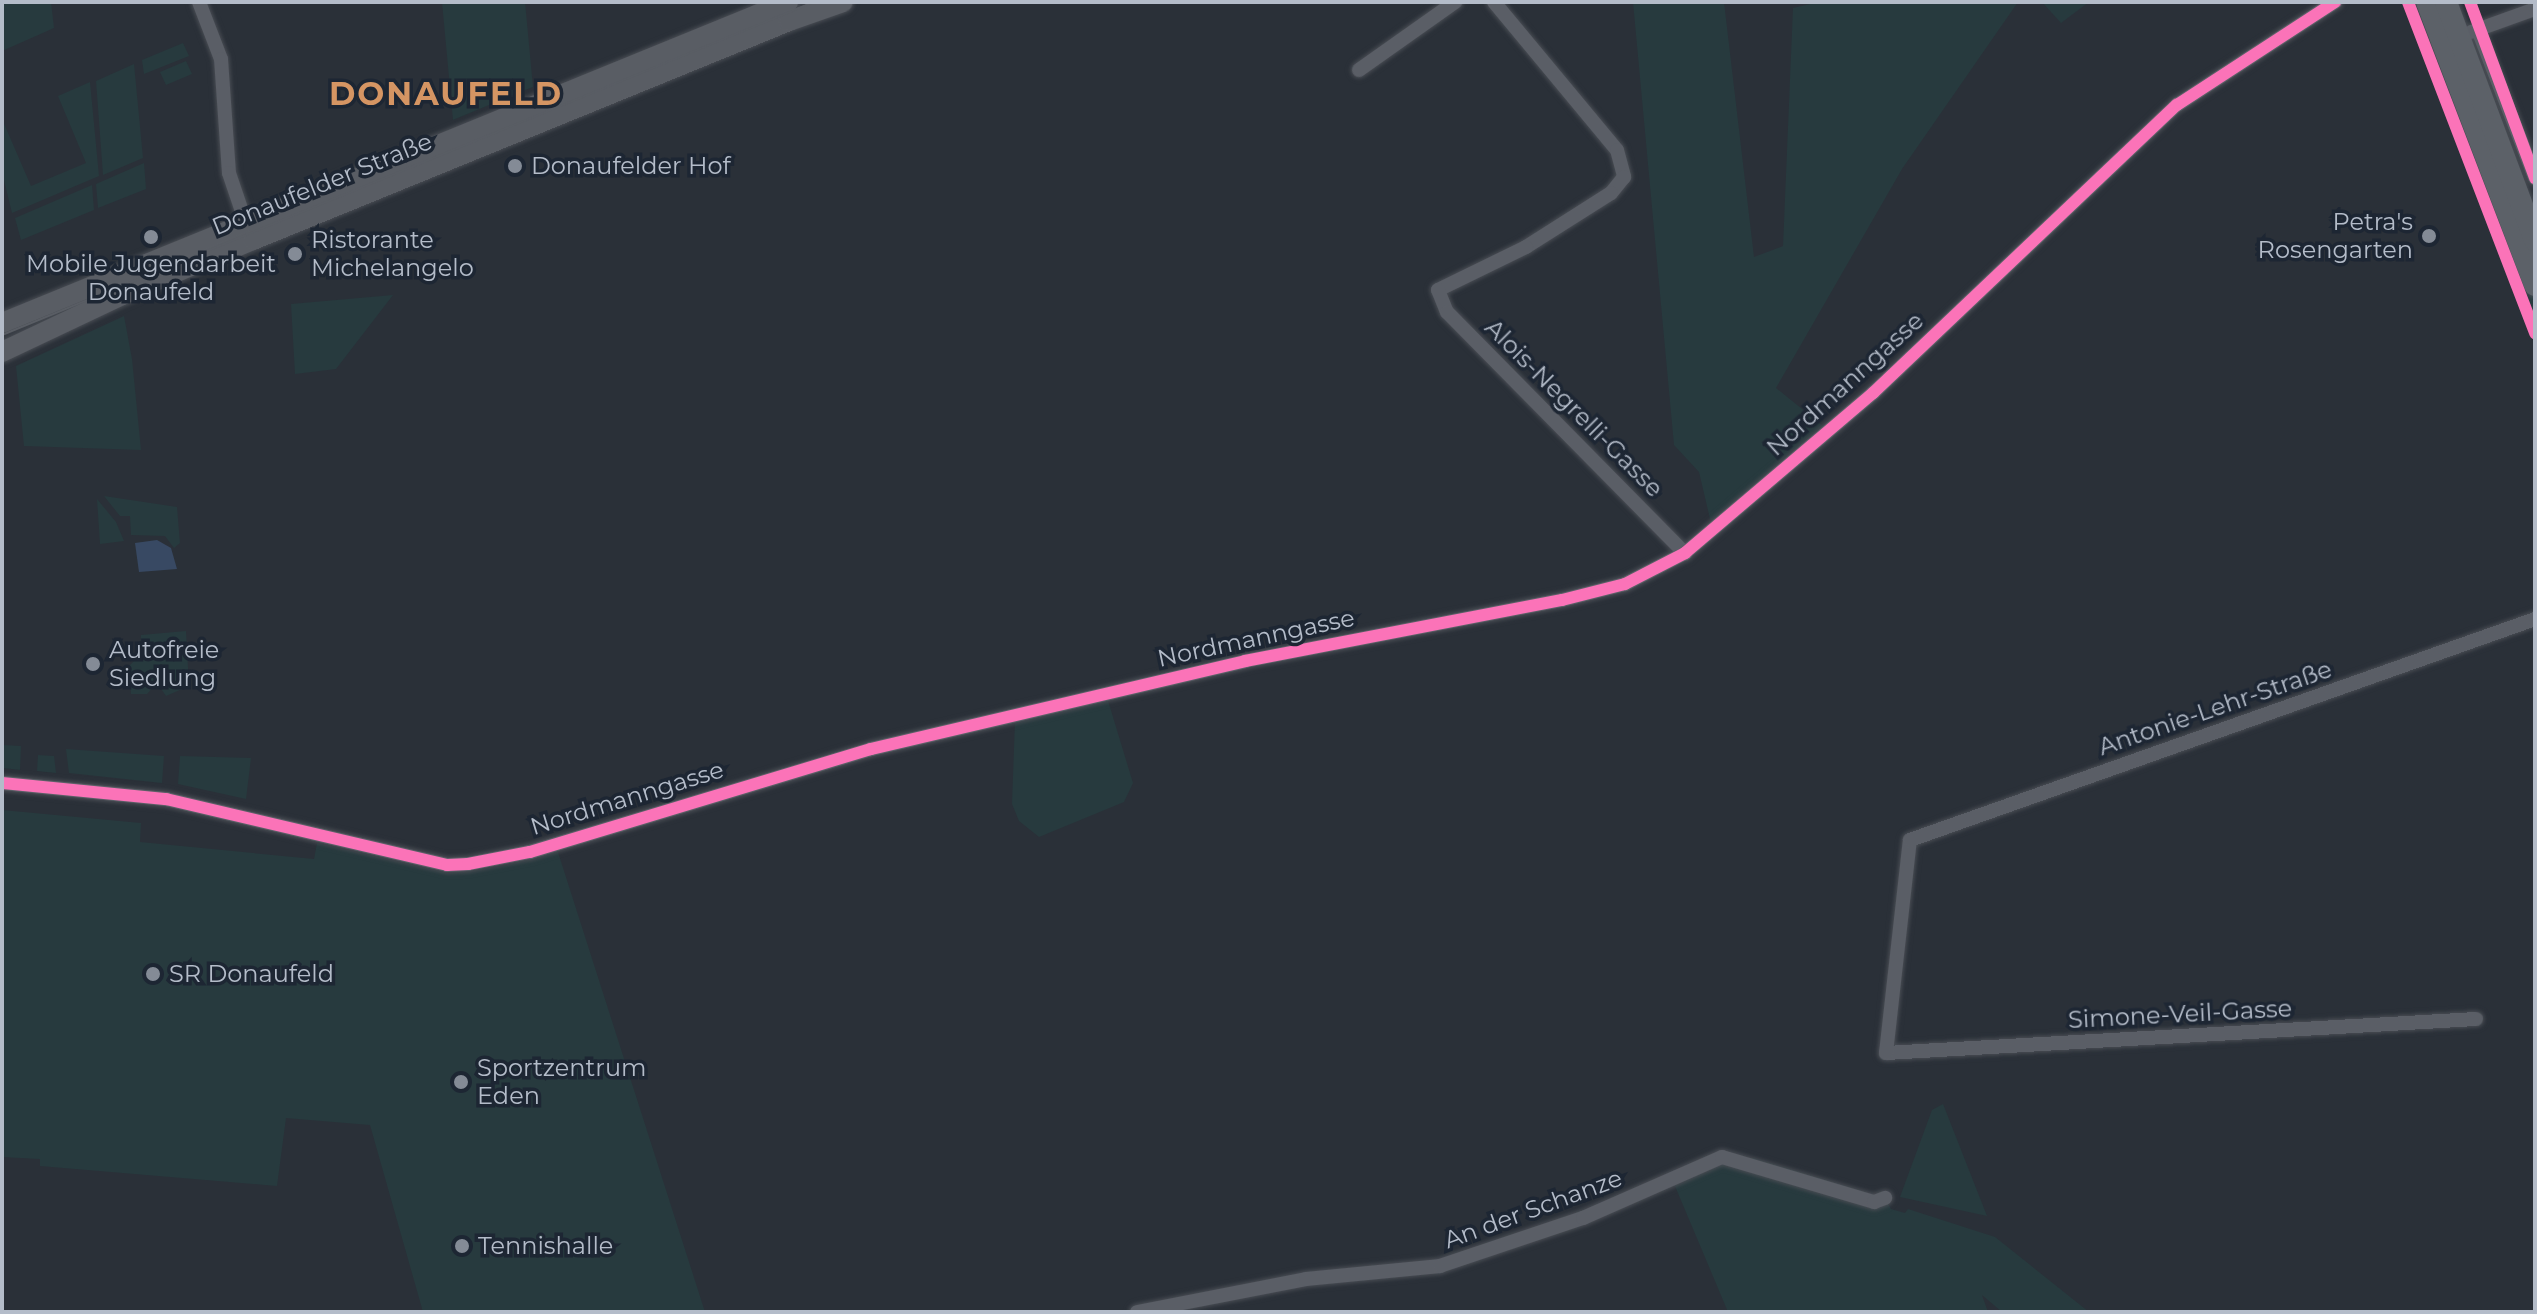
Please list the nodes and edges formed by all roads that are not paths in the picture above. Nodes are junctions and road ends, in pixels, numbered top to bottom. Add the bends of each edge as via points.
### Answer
1 (199, 2) edge
2 (788, 2) edge
3 (843, 2) edge
4 (1455, 2) edge
5 (1494, 2) edge
6 (2335, 2) edge
7 (2427, 2) edge
8 (2446, 2) edge
9 (2535, 9) edge
10 (2460, 36) junction
11 (1359, 70) dead end
12 (2535, 178) edge
13 (250, 232) junction
14 (2535, 240) edge
15 (2535, 285) edge
16 (2, 323) edge
17 (2, 352) edge
18 (1685, 553) junction
19 (2535, 619) edge
20 (2, 783) edge
21 (2476, 1019) dead end
22 (1886, 1053) joint
23 (1885, 1198) dead end
24 (1137, 1312) edge

1 - 13 street via 221,59 229,173
2 - 13 main road, Donaufelder Straße
3 - 13 main road, Donaufelder Straße
4 - 11 street
5 - 18 street, Alois-Negrelli-Gasse via 1617,150 1624,177 1611,193 1526,247 1438,290 1447,312
6 - 18 street, Nordmanngasse via 2177,105 1873,393
7 - 10 main road
8 - 10 main road
9 - 10 street
10 - 12 street
10 - 14 main road
10 - 15 main road
13 - 16 main road, Donaufelder Straße
13 - 17 main road, Donaufelder Straße
18 - 20 street, Nordmanngasse via 1654,572 1594,593 1276,655 871,749 530,852 468,864 447,865 166,799
19 - 22 street, Antonie-Lehr-Straße via 1910,840
21 - 22 street, Simone-Veil-Gasse
23 - 24 street, An der Schanze via 1874,1202 1722,1157 1583,1218 1440,1266 1306,1279

